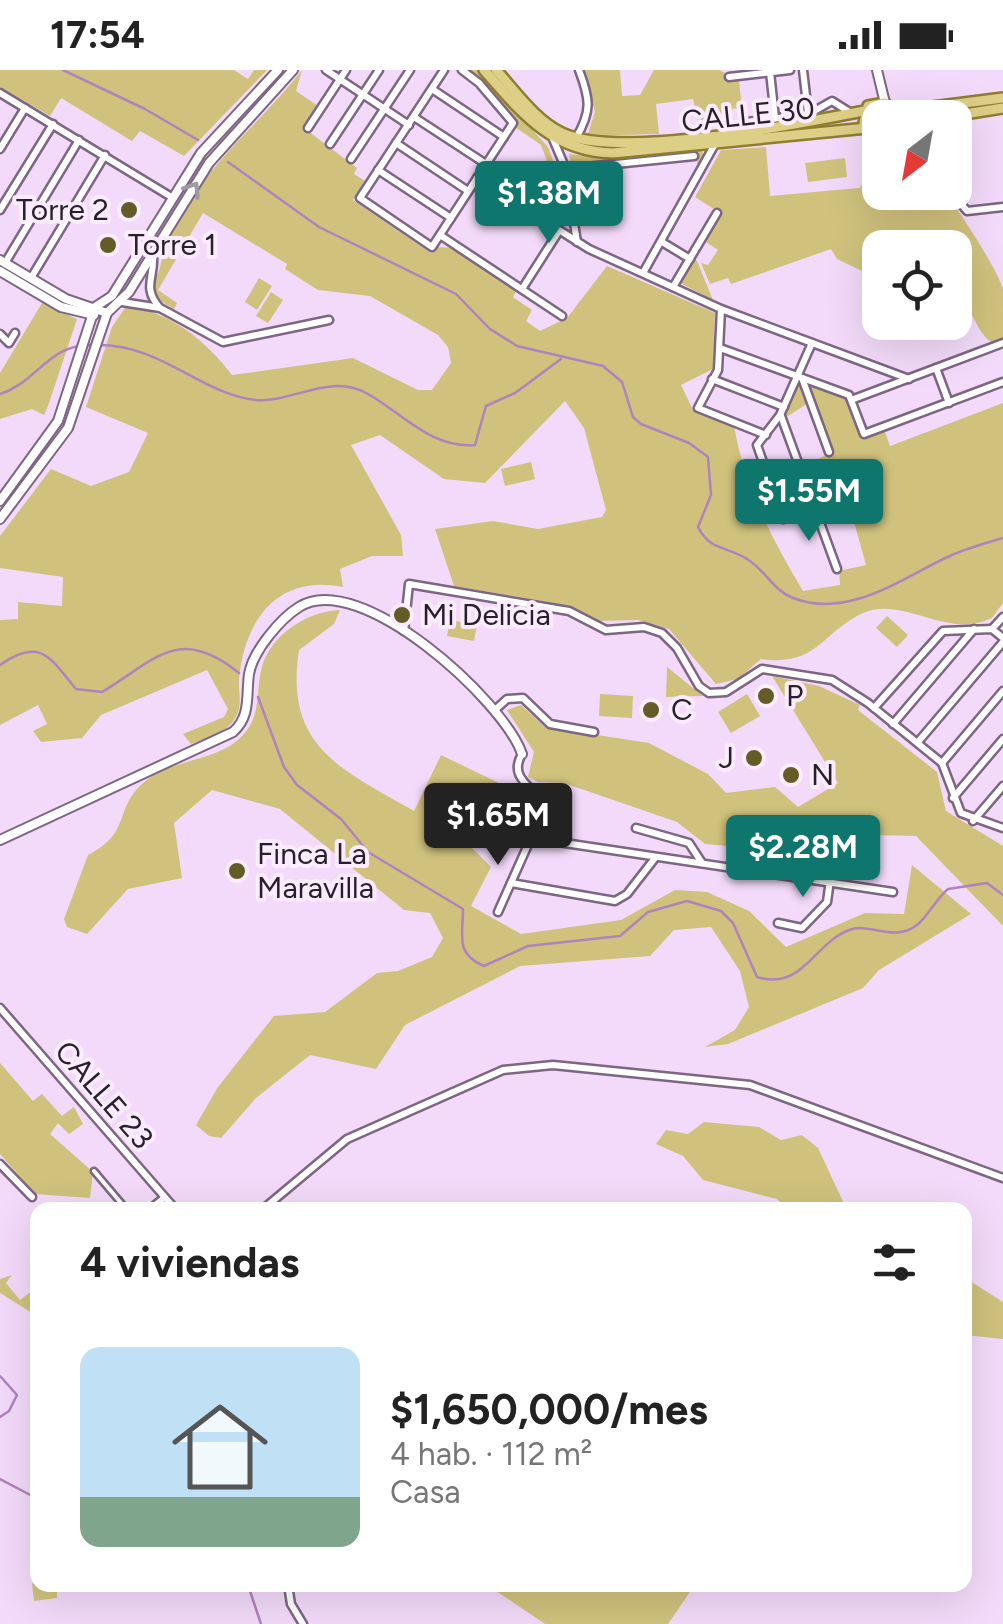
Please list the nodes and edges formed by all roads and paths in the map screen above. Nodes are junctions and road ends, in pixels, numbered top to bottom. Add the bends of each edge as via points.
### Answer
1 (278, 70) edge
2 (293, 70) edge
3 (326, 70) edge
4 (346, 70) edge
5 (379, 70) edge
6 (410, 70) edge
7 (444, 70) edge
8 (462, 70) edge
9 (484, 70) edge
10 (496, 70) edge
11 (579, 70) edge
12 (790, 70) edge
13 (803, 70) edge
14 (876, 70) edge
15 (770, 72) edge
16 (729, 77) dead end
17 (340, 80) junction
18 (432, 90) junction
19 (881, 90) junction
20 (0, 93) edge
21 (362, 94) junction
22 (1003, 98) edge
23 (875, 100) edge
24 (884, 100) edge
25 (972, 103) edge
26 (26, 108) junction
27 (384, 108) junction
28 (1003, 108) edge
29 (862, 112) edge
30 (972, 113) edge
31 (808, 114) junction
32 (852, 114) junction
33 (414, 116) junction
34 (775, 118) junction
35 (52, 124) junction
36 (409, 125) junction
37 (308, 128) dead end
38 (862, 129) edge
39 (732, 134) junction
40 (504, 137) junction
41 (552, 138) junction
42 (576, 138) junction
43 (79, 140) junction
44 (396, 143) junction
45 (330, 144) dead end
46 (715, 144) junction
47 (0, 150) edge
48 (105, 155) junction
49 (694, 156) dead end
50 (350, 159) dead end
51 (486, 164) junction
52 (378, 170) junction
53 (477, 178) junction
54 (468, 190) junction
55 (173, 198) junction
56 (570, 198) junction
57 (1003, 207) edge
58 (0, 210) edge
59 (967, 210) edge
60 (717, 213) dead end
61 (451, 218) junction
62 (559, 231) junction
63 (440, 234) junction
64 (577, 242) junction
65 (662, 242) junction
66 (152, 252) junction
67 (690, 259) junction
68 (2, 264) edge
69 (643, 274) junction
70 (30, 278) junction
71 (673, 286) junction
72 (522, 289) junction
73 (122, 302) junction
74 (160, 308) junction
75 (720, 309) junction
76 (106, 313) junction
77 (94, 315) junction
78 (562, 316) dead end
79 (329, 320) dead end
80 (15, 332) dead end
81 (0, 334) edge
82 (812, 343) junction
83 (1003, 343) edge
84 (720, 348) junction
85 (936, 368) junction
86 (800, 376) junction
87 (712, 379) junction
88 (909, 379) junction
89 (1003, 382) edge
90 (851, 400) junction
91 (949, 403) junction
92 (782, 411) junction
93 (766, 435) junction
94 (829, 452) dead end
95 (844, 496) dead end
96 (0, 501) edge
97 (815, 507) junction
98 (0, 519) edge
99 (837, 570) dead end
100 (1003, 618) edge
101 (975, 628) junction
102 (992, 630) junction
103 (404, 631) junction
104 (1003, 640) edge
105 (1003, 691) edge
106 (874, 708) junction
107 (496, 709) junction
108 (893, 724) junction
109 (594, 732) dead end
110 (1003, 739) edge
111 (918, 742) junction
112 (522, 754) joint
113 (942, 763) junction
114 (1003, 786) edge
115 (953, 798) junction
116 (973, 820) junction
117 (636, 828) dead end
118 (1003, 828) edge
119 (531, 838) junction
120 (0, 840) edge
121 (656, 857) junction
122 (702, 863) junction
123 (830, 880) junction
124 (511, 883) junction
125 (893, 892) dead end
126 (498, 912) dead end
127 (778, 923) dead end
128 (0, 1008) edge
129 (0, 1164) edge
130 (94, 1171) dead end
131 (1003, 1178) edge
132 (32, 1197) dead end
133 (164, 1198) junction
134 (119, 1202) edge
135 (159, 1202) edge
136 (168, 1202) edge
137 (272, 1202) edge
138 (289, 1592) edge
139 (303, 1624) edge

1 - 55 main road via 211,140
66 -> 2 main road via 209,163
3 - 17 street
4 - 17 street
5 - 21 street
6 - 27 street
7 - 18 street
8 - 40 street via 513,123
9 - 41 main road, CALLE 30
10 - 42 main road, CALLE 30 via 543,122
11 - 42 street via 590,102
12 - 15 street
13 - 31 street
14 - 19 main road
15 - 16 street
15 - 34 street
17 - 21 street
17 - 37 street
18 - 33 street
18 - 40 street
19 - 23 main road
19 - 24 main road
20 - 26 street
21 - 27 street
21 - 45 street
22 - 25 main road
26 - 35 street
26 - 47 street
27 - 36 street
27 - 50 street
28 - 30 main road
29 - 32 main road, CALLE 30
31 - 32 street via 832,101
31 - 34 street
32 - 39 main road, CALLE 30
33 - 36 street
33 - 51 street
34 - 39 street via 748,122
35 - 43 street
35 - 58 street
36 - 44 street
38 - 46 main road, CALLE 30
39 - 42 main road, CALLE 30 via 613,144
40 - 51 street
41 - 46 main road, CALLE 30 via 600,153
41 - 56 street
43 - 48 street
43 - 68 street
44 - 52 street
44 - 54 street
46 - 65 street
48 - 55 street
48 - 70 street
49 - 56 street via 586,167
51 - 53 street
52 - 61 street
52 - 63 street via 360,198 432,247
53 - 54 street
53 - 62 street
54 - 61 street
55 - 77 main road
56 - 64 street
57 - 59 street
60 - 67 street
61 - 63 street
62 - 64 street
62 - 72 street
63 - 72 street
64 - 69 street
65 - 67 street
65 - 69 street
66 - 73 main road
66 - 74 street via 150,296
67 - 71 street
68 - 70 main road
68 - 77 main road via 61,308
69 - 71 street
70 - 77 main road
71 - 75 street
72 - 78 street
73 - 74 street
73 - 76 main road
74 - 79 street via 223,342
75 - 82 street
75 - 84 street
76 - 77 main road
76 - 98 main road via 62,438
77 - 96 main road via 52,432
80 - 81 street via 9,342
82 - 86 street
82 - 88 street
83 - 85 street
84 - 86 street
84 - 87 street
85 - 88 street
85 - 91 street
86 - 90 street
86 - 92 street
86 - 94 street
87 - 92 street
87 - 93 street via 698,408
88 - 90 street
89 - 91 street
90 - 91 street via 864,434
92 - 93 street
92 - 97 street
93 - 97 street via 757,445 783,518
95 - 97 street
97 - 99 street
100 - 102 street
101 - 102 street
101 - 106 street via 943,631
101 - 108 street
102 - 104 street
103 - 106 street via 410,584 427,586 569,612 606,630 644,627 677,648 709,694 726,692 762,669 832,680
103 - 107 main road
103 - 120 main road via 336,600 299,607 252,664 245,717 233,732
104 - 111 street
105 - 113 street
106 - 108 street
107 - 109 street via 523,698 550,724
107 - 112 main road
108 - 111 street
110 - 115 street
111 - 113 street
112 - 119 street via 518,773 540,800
113 - 115 street
114 - 116 street
115 - 116 street
116 - 118 street
117 - 122 street via 689,843
119 - 121 street
119 - 124 street
121 - 122 street
121 - 124 street via 614,901
122 - 123 street
123 - 125 street
123 - 127 street via 827,902 802,928
124 - 126 street
128 - 133 street, CALLE 23
129 - 132 street
130 - 134 street
131 - 137 street via 750,1085 554,1065 503,1070 347,1139
133 - 135 street
133 - 136 street, CALLE 23
138 - 139 street

